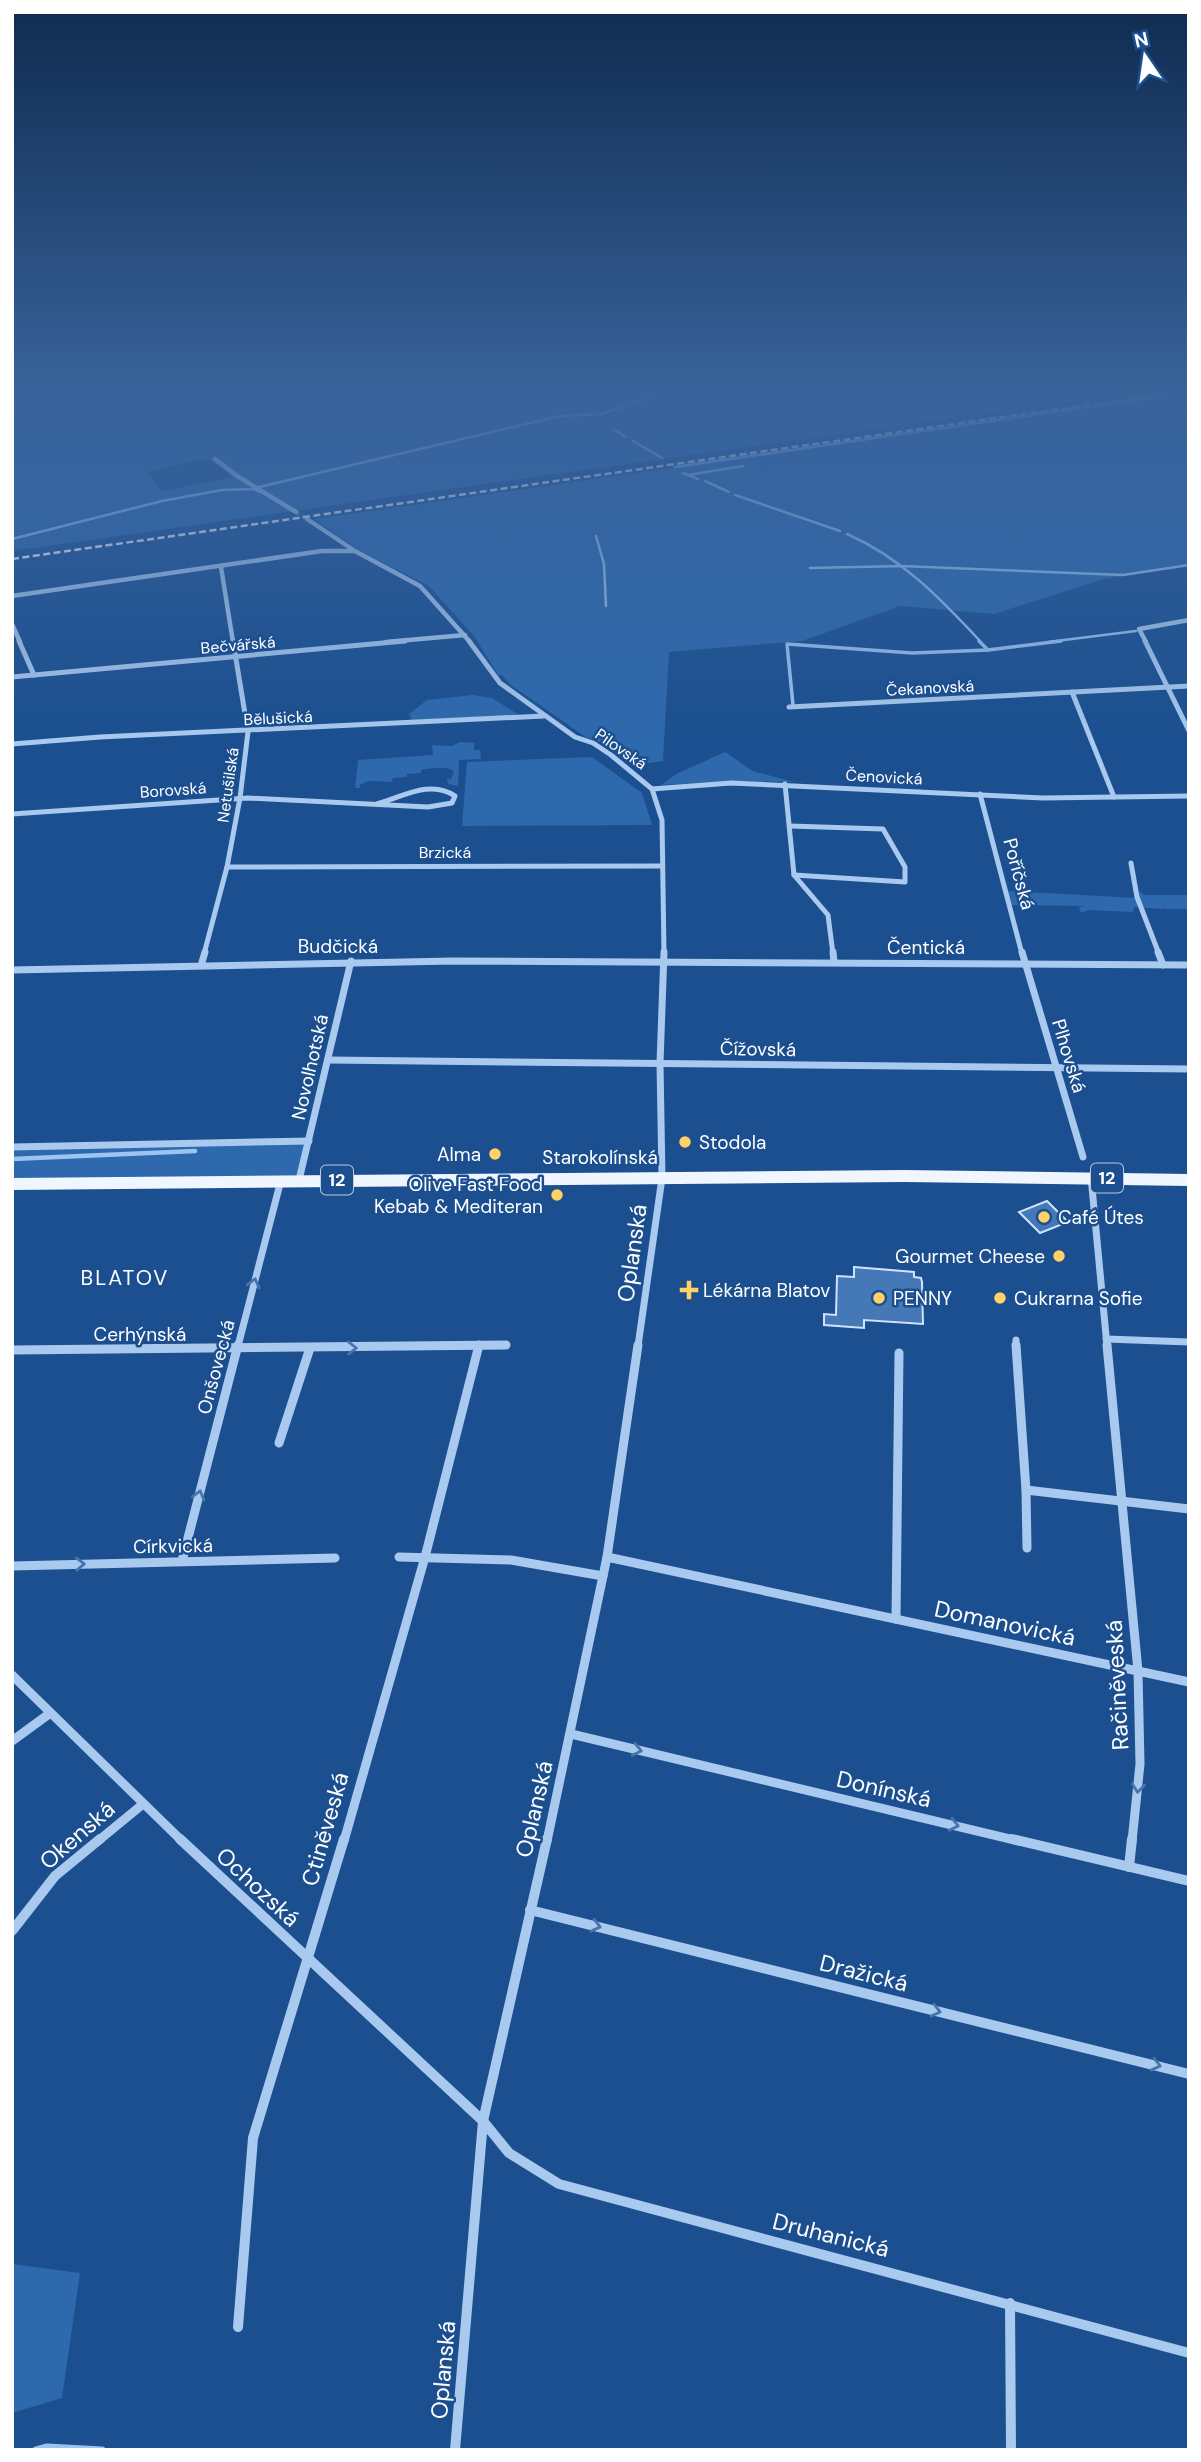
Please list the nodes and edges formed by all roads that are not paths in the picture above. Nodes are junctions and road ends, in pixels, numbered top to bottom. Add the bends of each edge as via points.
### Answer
1 (291, 509) edge
2 (296, 512) tunnel mouth
3 (307, 519) tunnel mouth
4 (355, 551) junction
5 (221, 567) junction
6 (12, 596) edge
7 (1189, 620) edge
8 (12, 624) edge
9 (466, 635) junction
10 (237, 657) junction
11 (34, 675) junction
12 (12, 677) edge
13 (1189, 686) edge
14 (1167, 687) junction
15 (1072, 692) junction
16 (789, 708) dead end
17 (545, 716) junction
18 (1189, 731) edge
19 (248, 732) junction
20 (12, 744) edge
21 (785, 784) junction
22 (652, 789) junction
23 (980, 794) junction
24 (1189, 796) edge
25 (1114, 797) junction
26 (240, 798) junction
27 (377, 804) junction
28 (12, 814) edge
29 (790, 826) junction
30 (1131, 863) dead end
31 (663, 866) junction
32 (227, 867) junction
33 (794, 875) junction
34 (664, 960) junction
35 (351, 961) junction
36 (202, 962) junction
37 (834, 962) junction
38 (1025, 964) junction
39 (1163, 965) junction
40 (1189, 965) edge
41 (12, 970) edge
42 (328, 1060) junction
43 (660, 1063) junction
44 (1055, 1068) junction
45 (1189, 1069) edge
46 (309, 1141) junction
47 (12, 1147) edge
48 (1083, 1157) dead end
49 (1091, 1177) junction
50 (662, 1178) junction
51 (290, 1180) junction
52 (1189, 1180) edge
53 (12, 1184) edge
54 (1106, 1339) junction
55 (1016, 1340) dead end
56 (1189, 1342) edge
57 (506, 1345) dead end
58 (479, 1346) junction
59 (310, 1348) junction
60 (237, 1349) junction
61 (12, 1350) edge
62 (899, 1353) dead end
63 (279, 1443) dead end
64 (1026, 1490) junction
65 (1121, 1500) junction
66 (1189, 1510) edge
67 (1027, 1548) dead end
68 (425, 1557) junction
69 (335, 1558) dead end
70 (399, 1558) dead end
71 (607, 1558) junction
72 (182, 1561) junction
73 (12, 1566) edge
74 (603, 1576) junction
75 (896, 1619) junction
76 (1138, 1671) junction
77 (12, 1675) edge
78 (1189, 1682) edge
79 (49, 1714) junction
80 (571, 1734) junction
81 (12, 1741) edge
82 (143, 1804) junction
83 (1129, 1867) junction
84 (1189, 1881) edge
85 (530, 1910) junction
86 (12, 1931) edge
87 (309, 1961) junction
88 (1189, 2074) edge
89 (483, 2121) junction
90 (1010, 2303) junction
91 (238, 2327) dead end
92 (1189, 2353) edge
93 (455, 2450) edge
94 (1012, 2450) edge

1 - 2 street
3 - 4 street, Pilovská
4 - 5 street via 340,549
4 - 9 street, Pilovská via 421,586
5 - 6 street
5 - 10 street, Netušilská
7 - 14 street via 1140,631
8 - 11 street
9 - 10 street, Bečvářská
9 - 17 street, Pilovská via 500,683
10 - 11 street, Bečvářská
10 - 19 street, Netušilská
11 - 12 street, Bečvářská
13 - 14 street, Čekanovská
14 - 15 street, Čekanovská
14 - 18 street
15 - 16 street, Čekanovská
15 - 25 street
17 - 19 street, Bělušická
17 - 22 street, Pilovská via 611,755
19 - 20 street, Bělušická
19 - 26 street, Netušilská
21 - 22 street, Čenovická
21 - 23 street, Čenovická
21 - 29 street
22 - 31 street, Pilovská via 662,820
23 - 25 street, Čenovická
23 - 38 street, Poříčská
24 - 25 street, Čenovická
26 - 27 street, Borovská
26 - 28 street, Borovská
26 - 32 street, Netušilská
27 - 27 street, Borovská via 440,807 452,803 455,796 431,788
29 - 33 street
29 - 33 street via 883,829 905,867 905,882
30 - 39 street via 1137,897
31 - 32 street, Brzická
31 - 34 street, Pilovská
32 - 36 street, Netušilská
33 - 37 street via 828,915
34 - 35 street, Budčická
34 - 37 street, Čentická
34 - 43 street, Pilovská
35 - 36 street, Budčická
35 - 42 street, Novolhotská
36 - 41 street, Budčická
37 - 38 street, Čentická
38 - 39 street, Čentická
38 - 44 street, Plhovská
39 - 40 street, Čentická
42 - 43 street, Čížovská
42 - 46 street, Novolhotská
43 - 44 street, Čížovská
43 - 50 street, Pilovská
44 - 45 street, Čížovská
44 - 48 street, Plhovská
46 - 47 street
46 - 51 street, Novolhotská
49 - 50 main road, Starokolínská / 12
49 - 52 main road, Starokolínská / 12
49 - 54 street, Račiněveská
50 - 51 main road, Starokolínská / 12
50 - 71 street, Oplanská
51 - 53 main road, Starokolínská / 12
60 -> 51 street, Onšovecká
54 - 56 street
54 - 65 street, Račiněveská
55 - 64 street
57 - 58 street, Cerhýnská
59 -> 58 street, Cerhýnská
58 - 68 street, Ctiněveská
59 - 60 street, Cerhýnská
59 - 63 street
60 - 61 street, Cerhýnská
72 -> 60 street, Onšovecká
62 - 75 street
64 - 65 street
64 - 67 street
65 - 66 street
65 - 76 street, Račiněveská
68 - 70 street
68 - 74 street via 511,1560
68 - 87 street, Ctiněveská
69 - 72 street, Církvická
71 - 74 street, Oplanská
71 - 75 street, Domanovická
73 -> 72 street, Církvická
74 - 80 street, Oplanská
75 - 76 street, Domanovická
76 - 78 street, Domanovická
76 -> 83 street, Račiněveská via 1140,1764
77 - 79 street, Ochozská
79 - 81 street
79 - 82 street, Ochozská
80 -> 83 street, Donínská
80 - 85 street, Oplanská
82 - 86 street, Okenská via 55,1876
82 - 87 street, Ochozská
83 - 84 street, Donínská
85 -> 88 street, Dražická
85 - 89 street, Oplanská
87 - 89 street, Ochozská
87 - 91 street, Ctiněveská via 253,2138
89 - 90 street, Druhanická via 509,2153 559,2184
89 - 93 street, Oplanská
90 - 92 street, Druhanická
90 - 94 street

